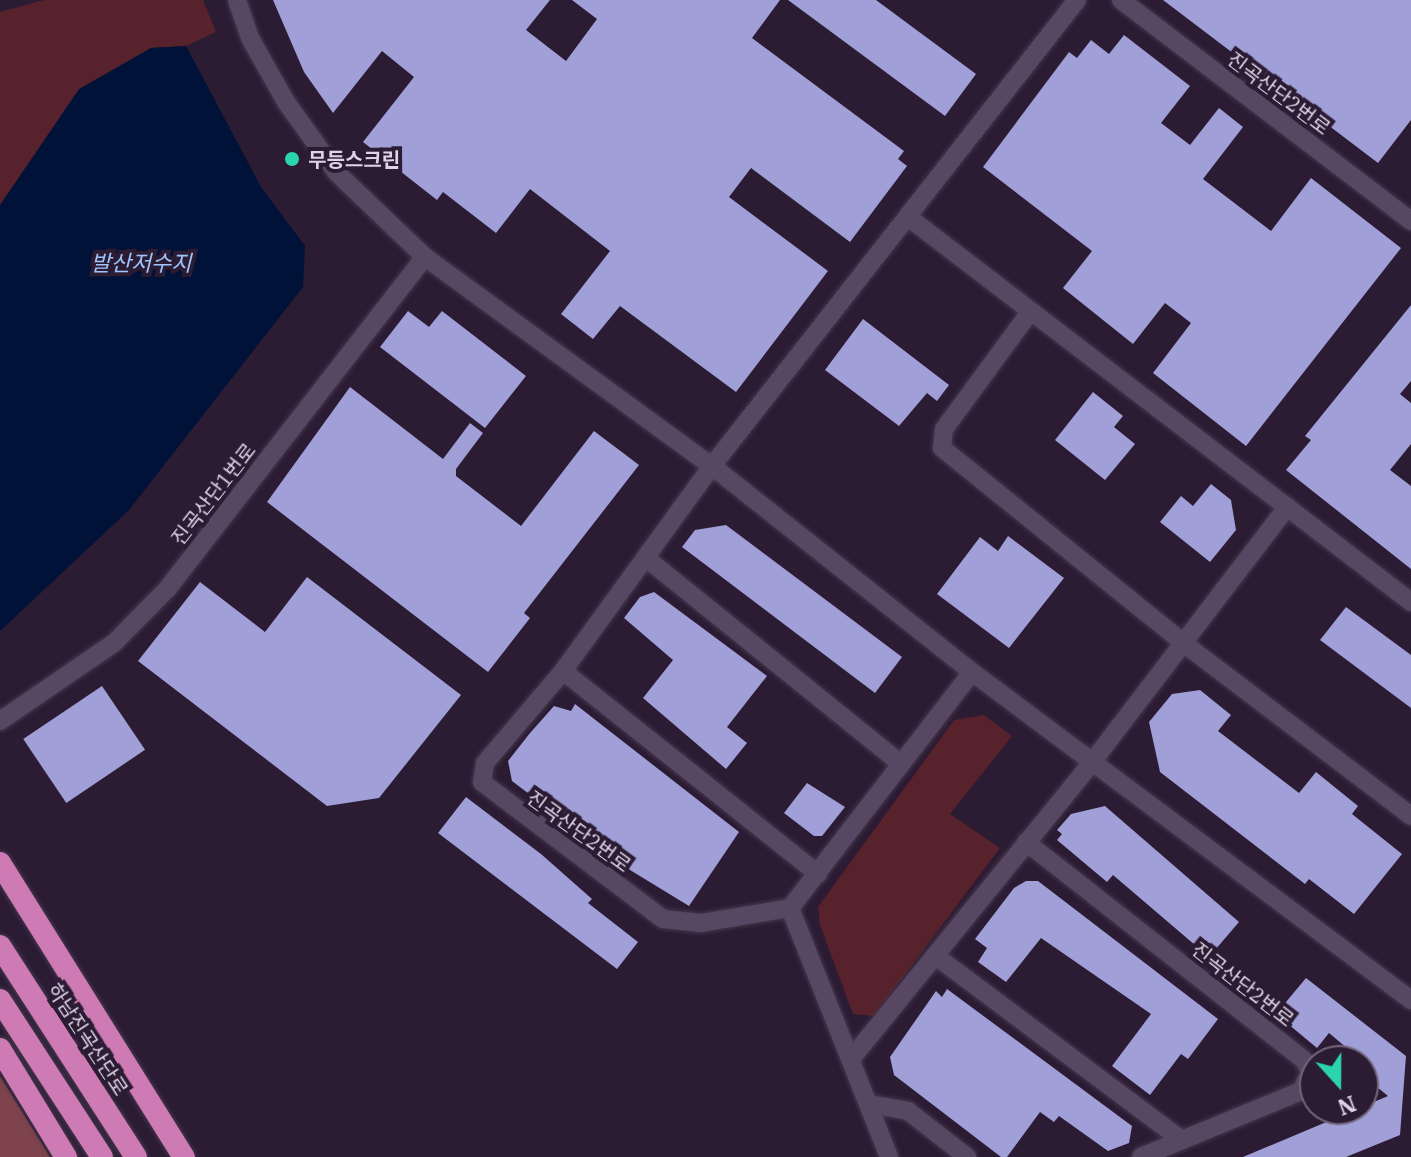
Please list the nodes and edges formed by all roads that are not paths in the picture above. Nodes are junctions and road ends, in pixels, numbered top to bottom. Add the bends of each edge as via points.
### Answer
1 (237, 0) edge
2 (1077, 0) edge
3 (1121, 0) edge
4 (908, 217) junction
5 (1411, 221) edge
6 (425, 257) junction
7 (1030, 312) junction
8 (712, 466) junction
9 (1287, 507) junction
10 (646, 558) junction
11 (1411, 602) edge
12 (1182, 642) junction
13 (563, 671) junction
14 (972, 672) junction
15 (0, 721) edge
16 (1093, 761) junction
17 (900, 763) junction
18 (1411, 816) edge
19 (1026, 842) junction
20 (0, 863) edge
21 (818, 874) junction
22 (790, 908) junction
23 (0, 946) edge
24 (937, 957) junction
25 (0, 1000) edge
26 (1411, 1000) edge
27 (0, 1049) edge
28 (851, 1059) junction
29 (869, 1104) junction
30 (1182, 1140) junction
31 (66, 1157) edge
32 (102, 1157) edge
33 (136, 1157) edge
34 (184, 1157) edge
35 (889, 1157) edge
36 (967, 1157) edge
37 (1141, 1157) edge

1 - 6 street via 250,38 286,102 337,173
2 - 4 street, 진곡산단2번로
3 - 5 street, 진곡산단2번로
4 - 7 street
4 - 8 street, 진곡산단2번로
6 - 8 street
6 - 15 street, 진곡산단1번로 via 168,588 114,643
7 - 9 street
7 - 12 street via 944,429 942,448
8 - 10 street, 진곡산단2번로
8 - 14 street
9 - 11 street
9 - 12 street
10 - 13 street, 진곡산단2번로
10 - 17 street
12 - 16 street
12 - 18 street
13 - 21 street
13 - 22 street, 진곡산단2번로 via 485,763 482,782 498,799 663,919 701,923
14 - 16 street
14 - 17 street
16 - 19 street
16 - 26 street
17 - 21 street
19 - 24 street
19 - 30 street, 진곡산단2번로 via 1304,1060 1310,1072 1301,1091
20 - 34 highway
21 - 22 street
22 - 28 street
23 - 33 highway, 하남진곡산단로
24 - 28 street
24 - 30 street
25 - 32 highway
27 - 31 highway
28 - 29 street
29 - 35 street
29 - 36 street via 908,1111
30 - 37 street, 진곡산단2번로

